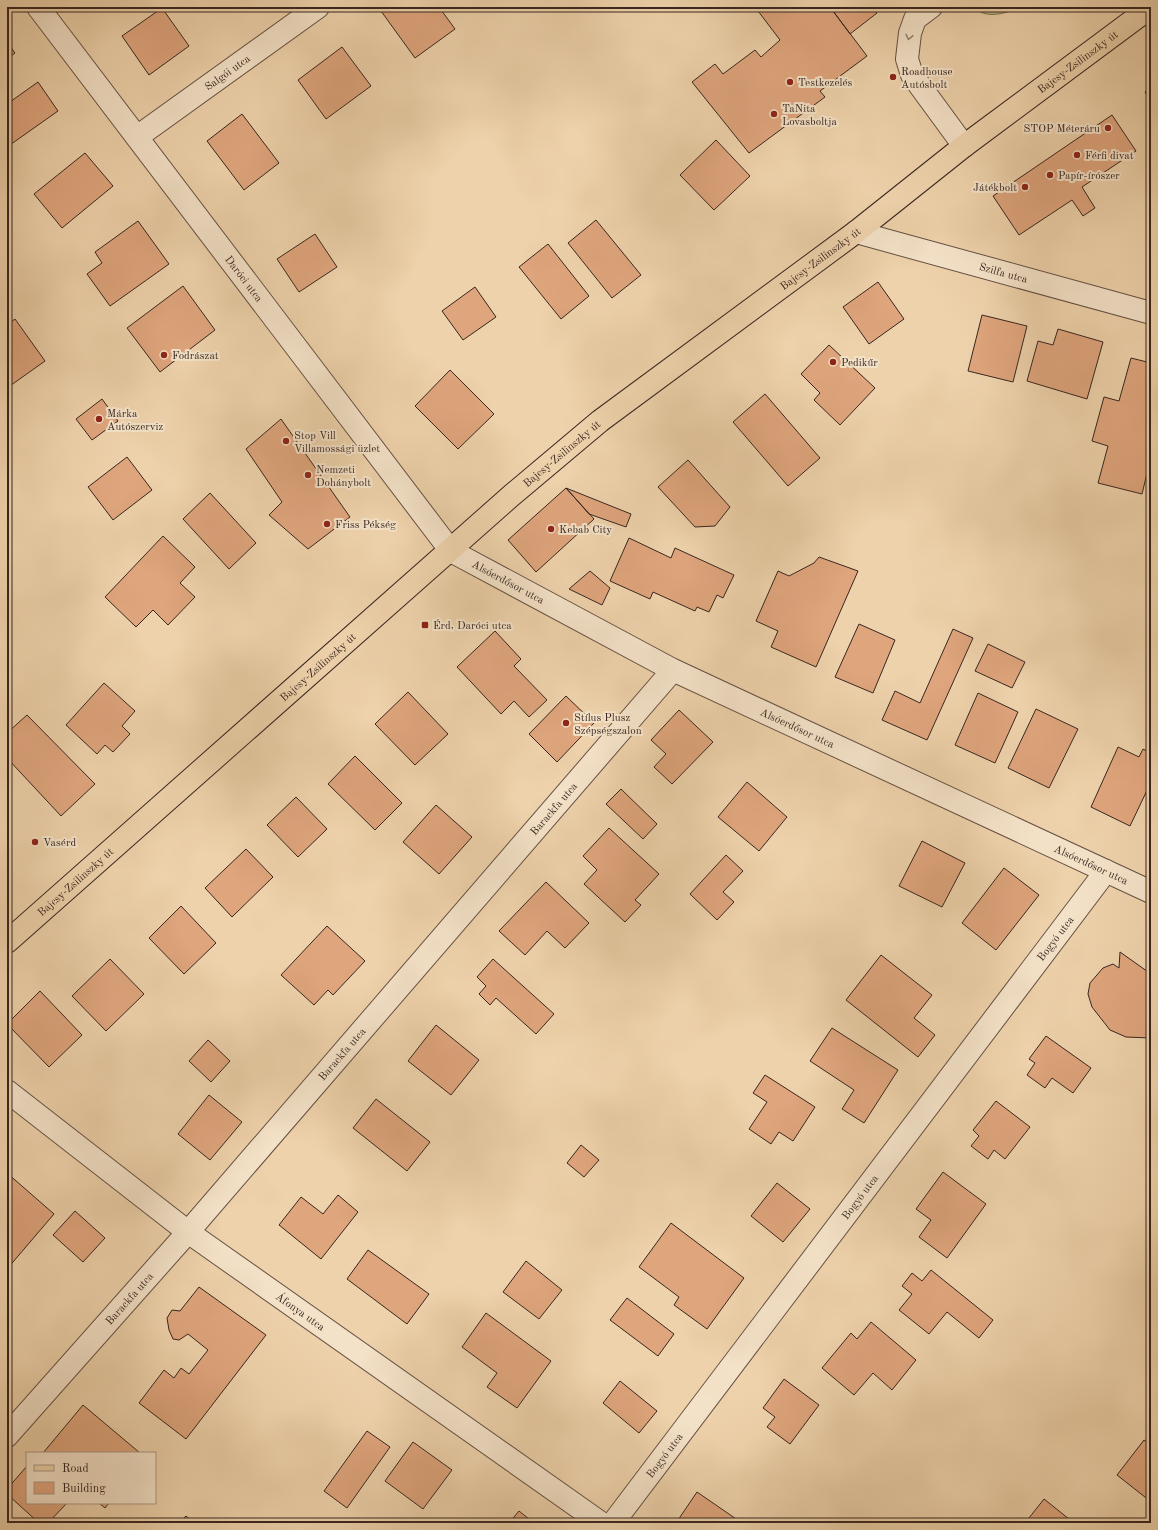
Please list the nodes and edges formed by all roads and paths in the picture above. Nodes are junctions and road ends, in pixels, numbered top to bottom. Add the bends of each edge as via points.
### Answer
1 (38, 7) edge
2 (318, 7) edge
3 (931, 7) edge
4 (1151, 7) edge
5 (137, 137) junction
6 (964, 146) junction
7 (856, 232) junction
8 (1151, 313) edge
9 (451, 550) junction
10 (674, 670) junction
11 (1106, 871) junction
12 (1151, 892) edge
13 (7, 942) edge
14 (7, 1091) edge
15 (188, 1232) junction
16 (7, 1436) edge
17 (601, 1523) edge
18 (613, 1523) edge

1 - 5 street, Daróci utca
2 - 5 street, Salgói utca
3 -> 6 street via 916,19 910,33 907,48 909,67 912,75
4 - 6 main road, Bajcsy-Zsilinszky út
5 - 9 street, Daróci utca
6 - 7 main road, Bajcsy-Zsilinszky út
7 - 8 street, Szilfa utca
7 - 9 main road, Bajcsy-Zsilinszky út via 600,421
9 - 10 street, Alsóerdősor utca
9 - 13 main road, Bajcsy-Zsilinszky út
10 - 11 street, Alsóerdősor utca
10 - 15 street, Barackfa utca
11 - 12 street, Alsóerdősor utca
11 - 18 street, Bogyó utca
14 - 15 street, Áfonya utca
15 - 16 street, Barackfa utca
15 - 17 street, Áfonya utca

